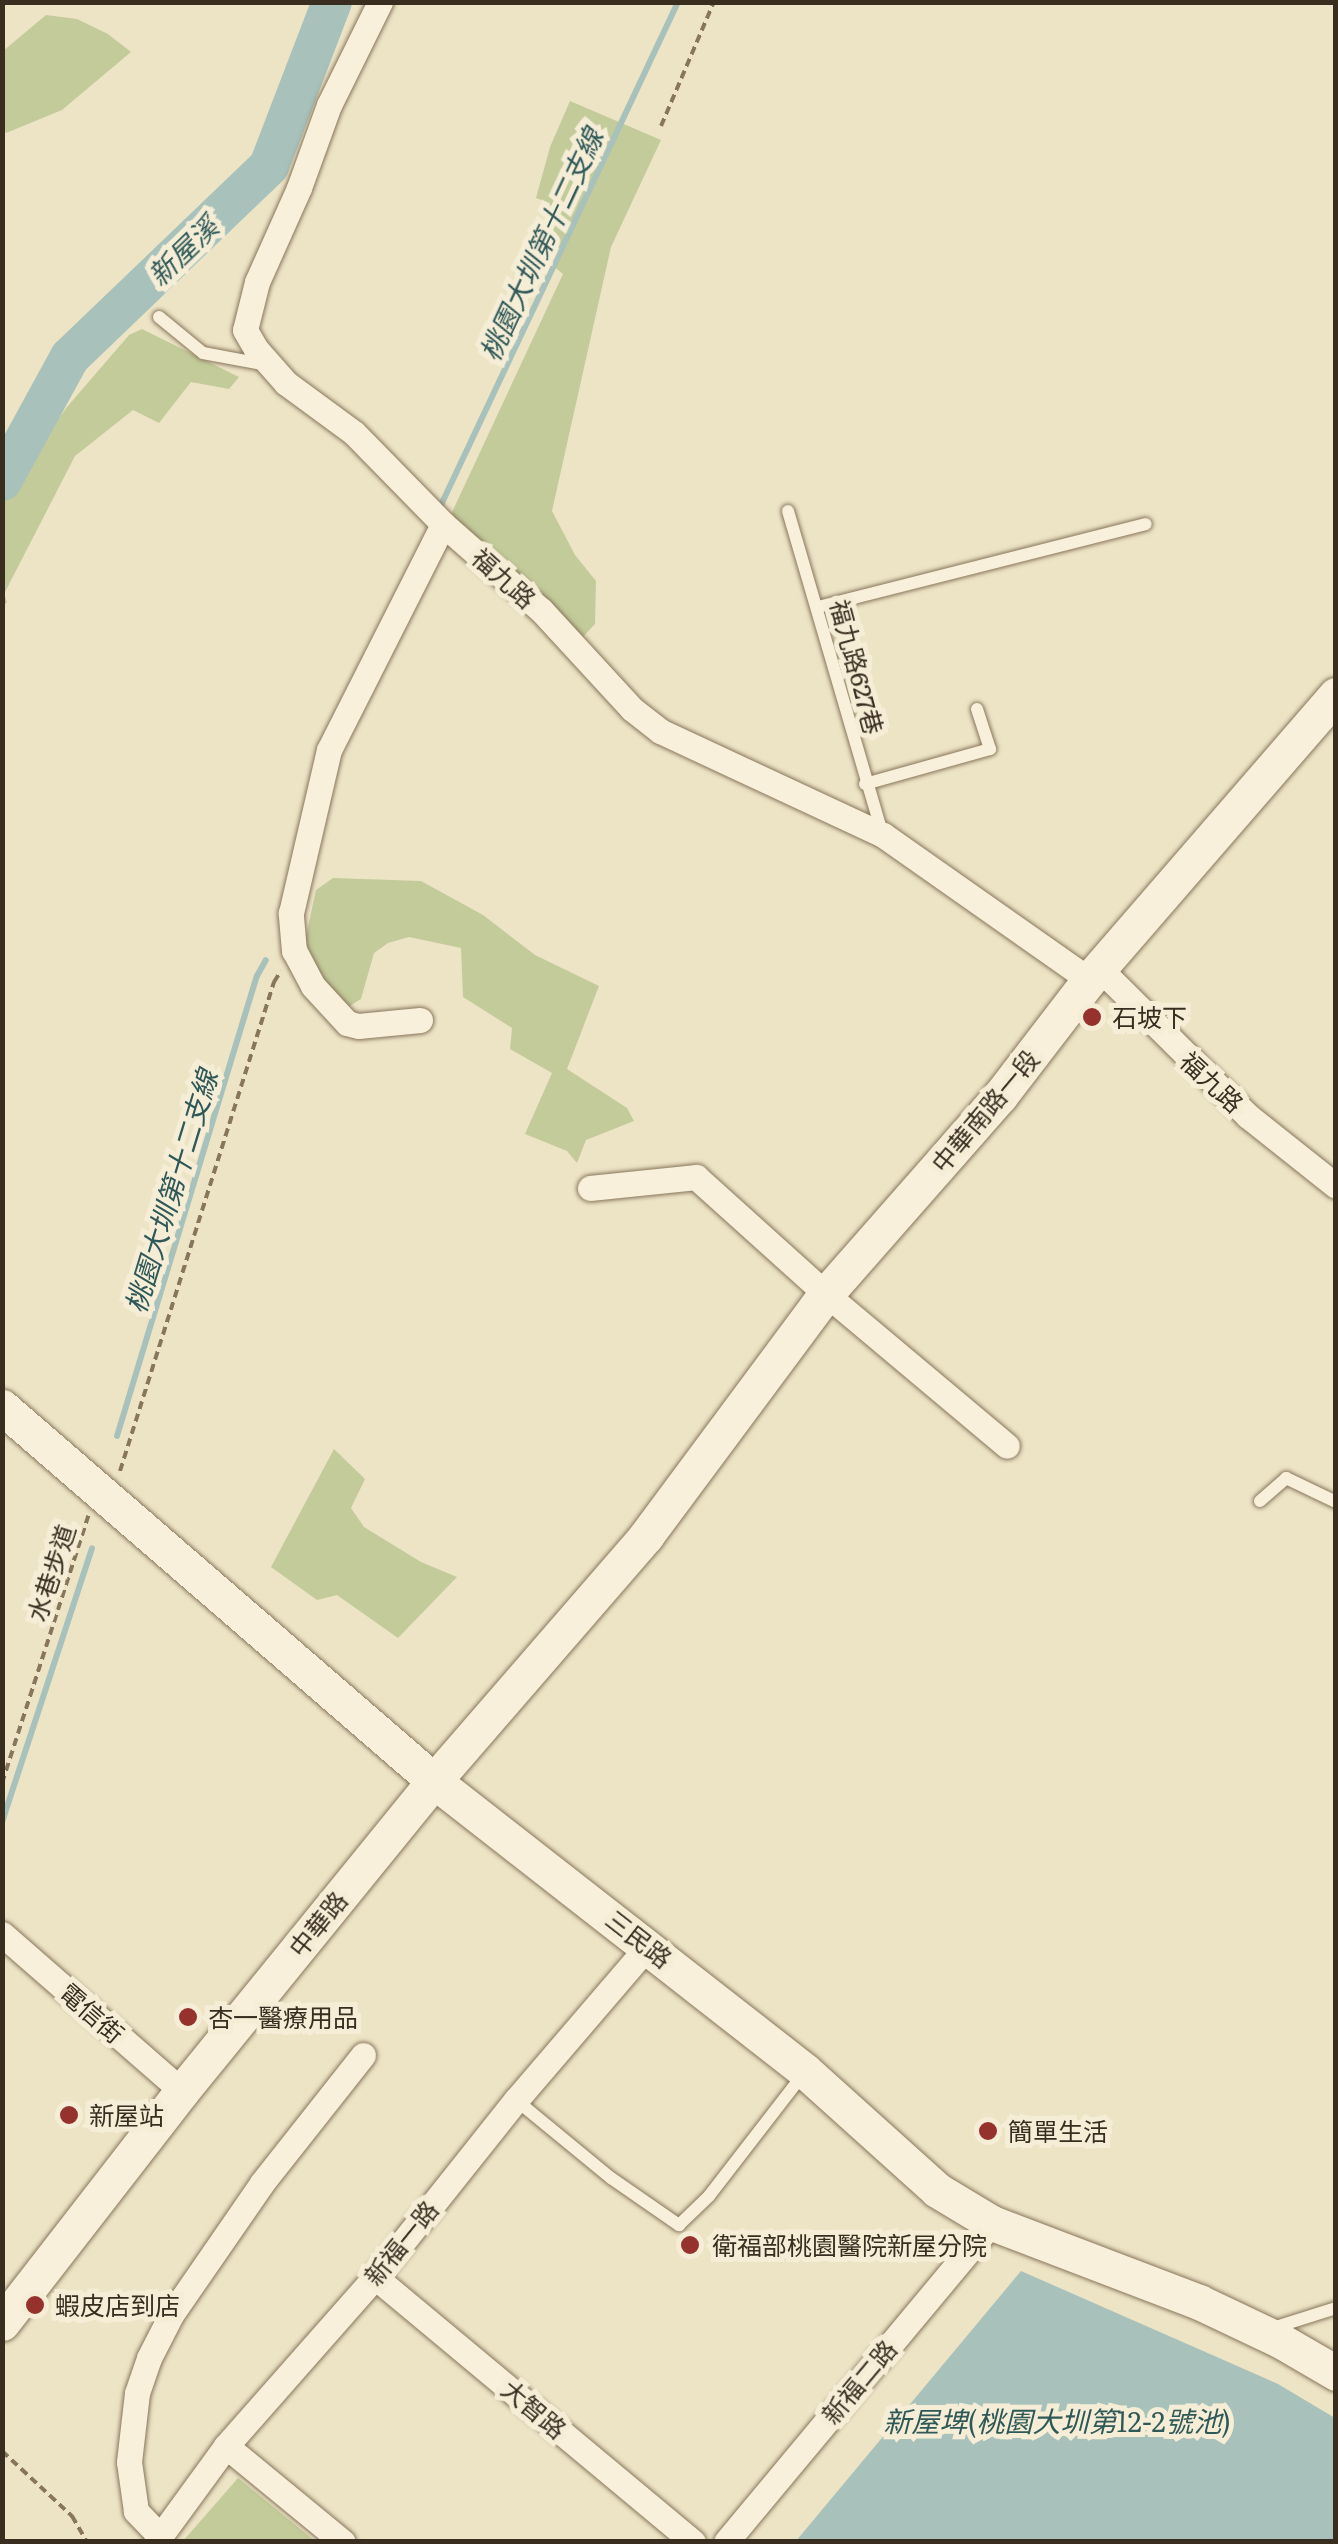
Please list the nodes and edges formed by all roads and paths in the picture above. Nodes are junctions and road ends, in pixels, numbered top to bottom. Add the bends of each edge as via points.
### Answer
1 (380, 2) edge
2 (714, 2) edge
3 (661, 126) dead end
4 (158, 318) dead end
5 (268, 365) junction
6 (788, 510) dead end
7 (443, 524) junction
8 (1146, 524) dead end
9 (818, 607) junction
10 (1336, 695) edge
11 (977, 710) dead end
12 (866, 784) junction
13 (882, 835) junction
14 (294, 951) junction
15 (1094, 974) junction
16 (420, 1020) dead end
17 (1336, 1186) edge
18 (590, 1188) dead end
19 (826, 1294) junction
20 (2, 1406) edge
21 (1007, 1446) dead end
22 (104, 1494) junction
23 (1260, 1501) dead end
24 (1336, 1502) edge
25 (646, 1536) joint
26 (434, 1781) junction
27 (2, 1783) edge
28 (2, 1934) edge
29 (648, 1946) junction
30 (363, 2055) dead end
31 (805, 2071) junction
32 (182, 2091) junction
33 (516, 2100) junction
34 (992, 2223) junction
35 (375, 2277) junction
36 (1336, 2308) edge
37 (2, 2323) edge
38 (1261, 2331) junction
39 (1336, 2374) edge
40 (226, 2446) junction
41 (2, 2451) edge
42 (157, 2538) edge
43 (87, 2542) edge
44 (343, 2542) edge
45 (694, 2542) edge
46 (726, 2542) edge

1 - 5 street, 福九路 via 329,104 246,316 245,330
2 - 3 path
4 - 5 lane via 203,353
5 - 7 street, 福九路 via 354,433
6 - 9 lane, 福九路627巷
7 - 13 street, 福九路 via 541,610 632,709 660,730
7 - 14 street via 329,750 291,913
8 - 9 lane
9 - 12 lane, 福九路627巷
10 - 15 main road, 中華南路一段
11 - 12 lane via 990,748
12 - 13 lane, 福九路627巷
13 - 15 street, 福九路
14 - 16 street via 313,986 348,1022
14 - 22 path, 水巷步道 via 274,982
15 - 17 street, 福九路 via 1248,1116
15 - 19 main road, 中華南路一段 via 1000,1096
18 - 19 street via 696,1177
19 - 21 street
19 - 25 main road, 中華南路一段
20 - 22 main road, 三民路
22 - 26 main road, 三民路
22 - 27 path, 水巷步道
23 - 24 lane via 1286,1478
25 - 26 main road, 中華路
26 - 29 main road, 三民路
26 - 32 main road, 中華路
28 - 32 street, 電信街
29 - 31 main road, 三民路
29 - 33 street, 新福一路
30 - 42 street via 262,2183 148,2358 129,2462 136,2511
31 - 33 lane via 680,2225
31 - 34 main road, 三民路 via 937,2190
32 - 37 main road, 中華路
33 - 35 street, 新福一路
34 - 38 main road, 三民路
34 - 46 street, 新福二路
35 - 40 street, 新福一路
35 - 45 street, 大智路
36 - 38 lane
38 - 39 main road, 三民路
40 - 42 street, 新福一路
40 - 44 street
41 - 43 path via 72,2516

